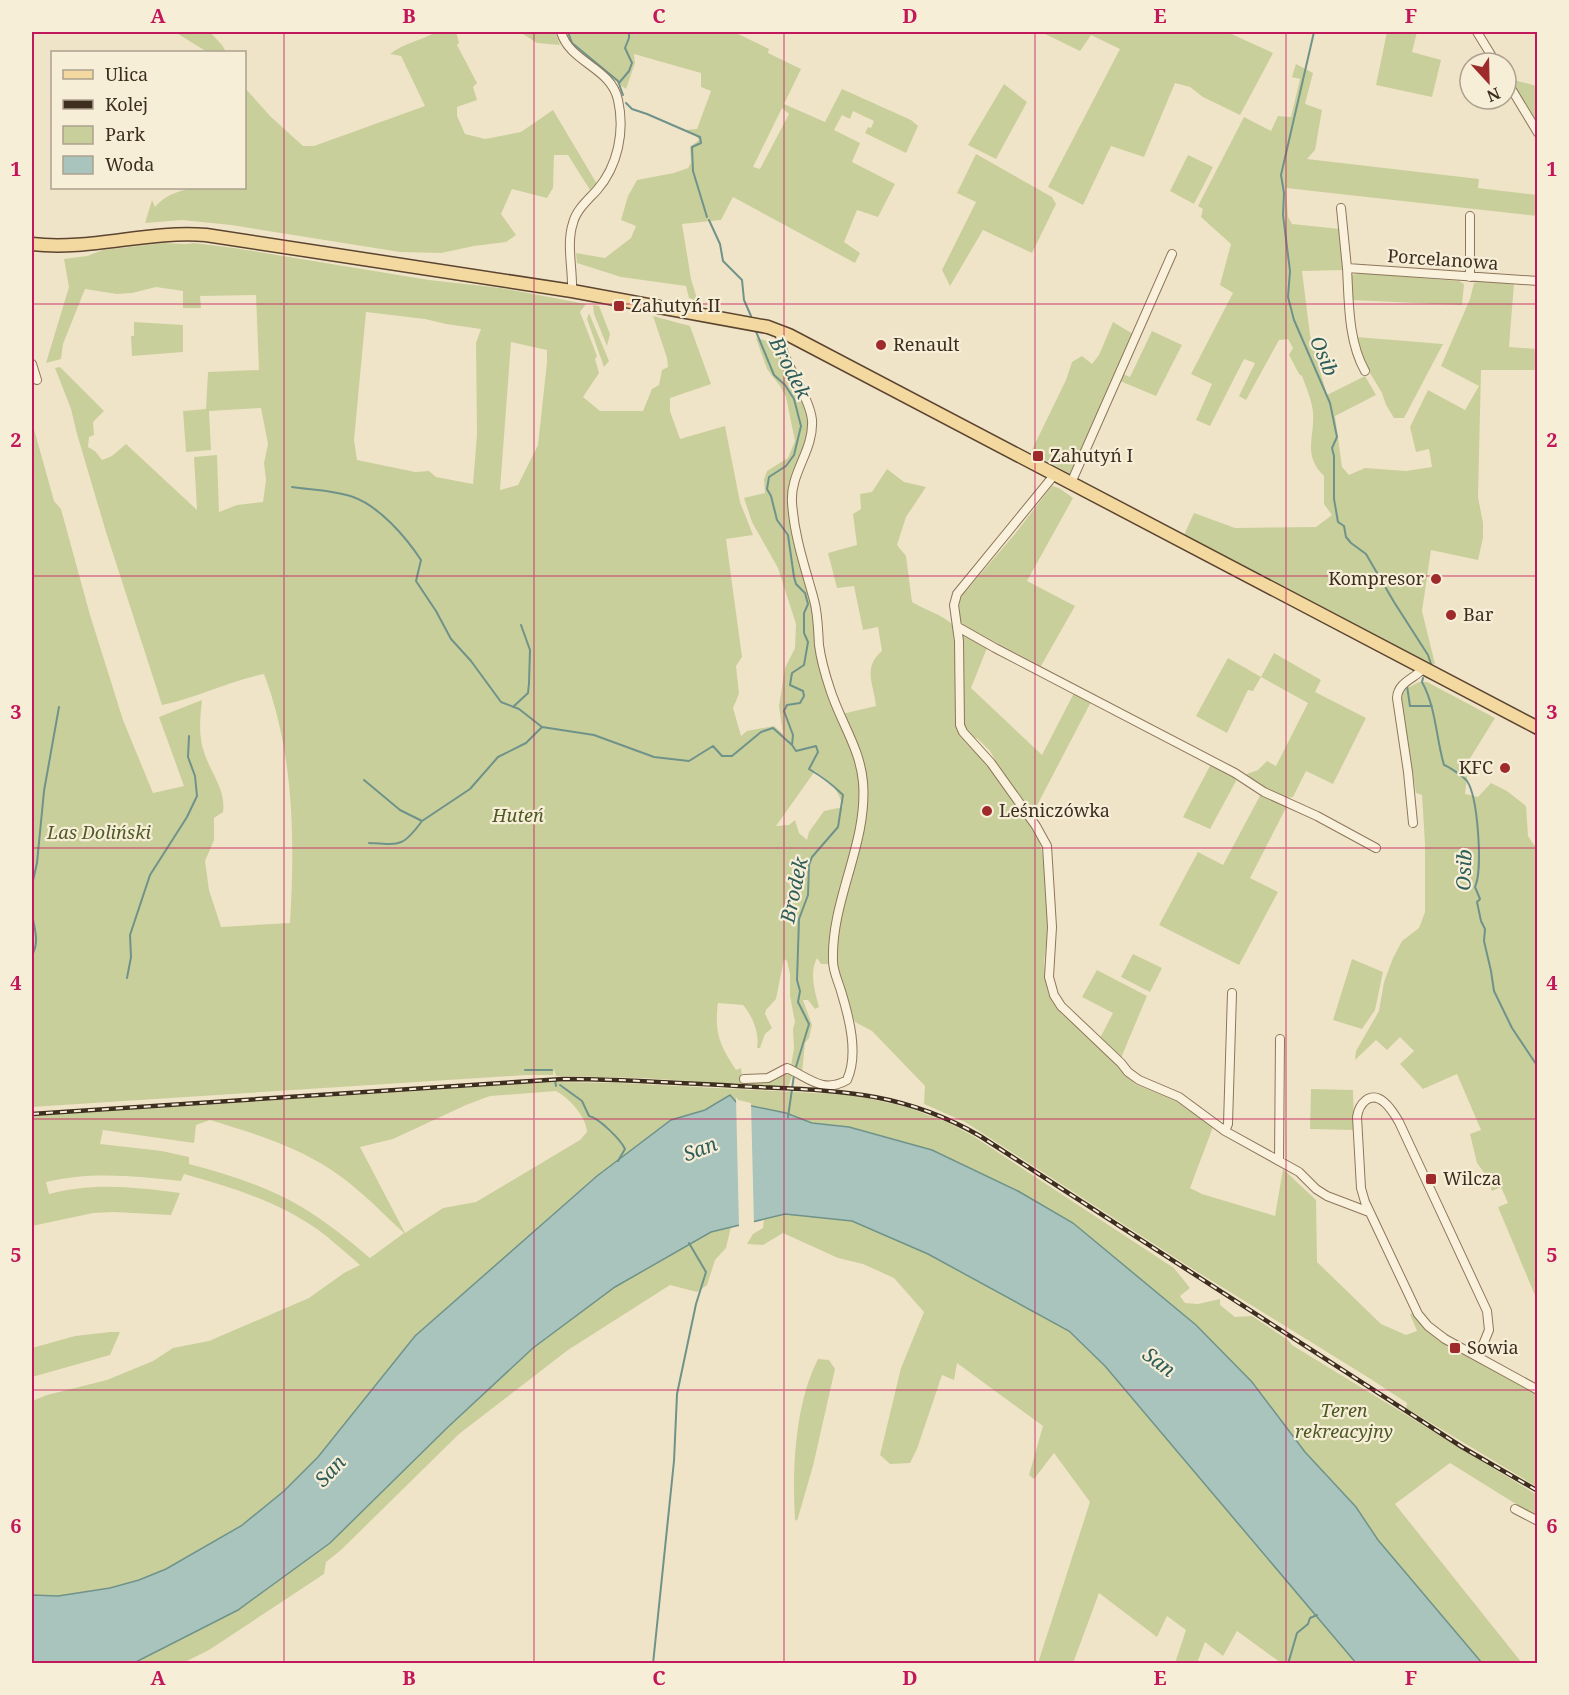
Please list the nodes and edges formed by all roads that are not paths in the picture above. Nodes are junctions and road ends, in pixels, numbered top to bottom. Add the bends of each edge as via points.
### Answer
1 (561, 32) edge
2 (1478, 32) edge
3 (1489, 51) edge
4 (1518, 100) edge
5 (1538, 133) edge
6 (1341, 208) dead end
7 (1470, 216) dead end
8 (32, 244) edge
9 (1172, 254) dead end
10 (1347, 268) junction
11 (1470, 277) junction
12 (1538, 281) edge
13 (572, 291) junction
14 (781, 331) junction
15 (32, 364) edge
16 (1365, 371) dead end
17 (37, 380) dead end
18 (1055, 474) junction
19 (1071, 483) junction
20 (958, 627) junction
21 (1424, 668) junction
22 (1538, 728) edge
23 (1413, 823) dead end
24 (1376, 848) dead end
25 (1232, 993) dead end
26 (1280, 1039) dead end
27 (744, 1079) dead end
28 (1225, 1131) junction
29 (1279, 1160) junction
30 (1369, 1212) junction
31 (1478, 1357) junction
32 (1538, 1390) edge
33 (1515, 1509) dead end
34 (1538, 1521) edge

1 - 13 street via 570,48 608,79 620,115 613,166 577,214 570,233
2 - 3 street
4 - 5 street
6 - 10 street
7 - 11 street
8 - 13 main road via 62,246 206,235
9 - 19 street
10 - 11 street, Porcelanowa
10 - 16 street via 1350,314 1358,358
11 - 12 street, Porcelanowa
13 - 14 main road
14 - 18 main road
14 - 27 street via 780,345 805,395 812,420 808,447 792,488 793,516 815,600 822,663 834,703 856,749 862,780 864,801 859,833 834,934 833,968 847,1010 853,1060 847,1080 838,1085 815,1083 786,1068 768,1078
15 - 17 street
18 - 19 main road
18 - 20 street via 957,594 954,615
19 - 21 main road
20 - 24 street
20 - 28 street via 960,725 1047,846 1052,927 1049,977 1054,995 1128,1072 1179,1097
21 - 22 main road
21 - 23 street via 1397,692
25 - 28 street
26 - 29 street
28 - 29 street
29 - 30 street via 1327,1196
30 - 31 street via 1423,1320 1445,1339
30 - 31 street via 1361,1188 1357,1118 1362,1102 1375,1097 1385,1102 1399,1122 1487,1311 1489,1330
31 - 32 street
33 - 34 street

